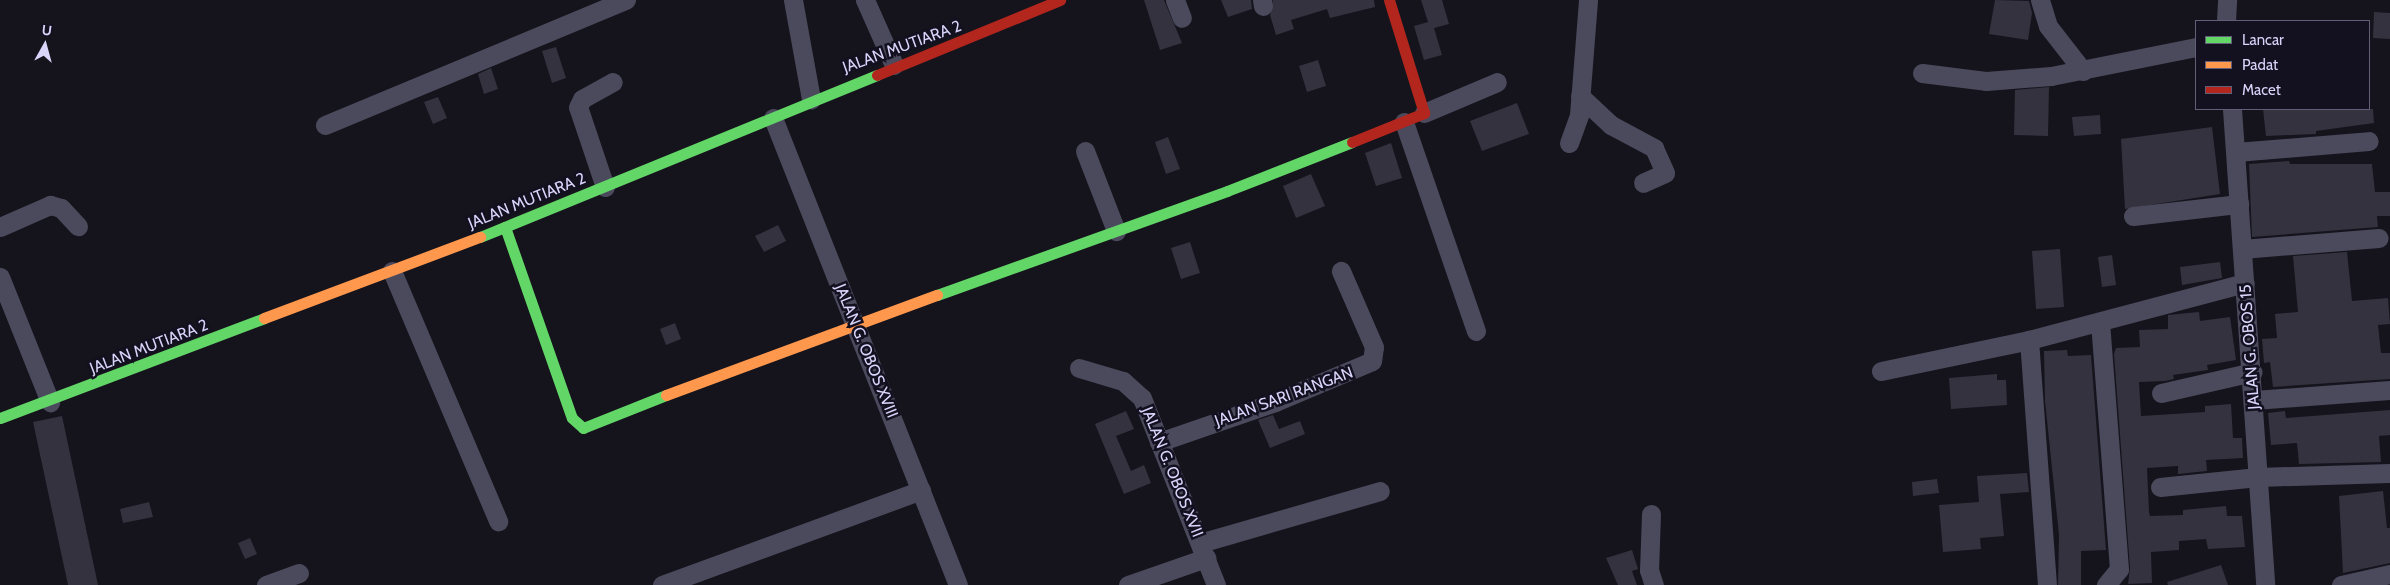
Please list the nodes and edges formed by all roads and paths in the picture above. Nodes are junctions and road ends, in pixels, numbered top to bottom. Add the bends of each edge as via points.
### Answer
1 (626, 0) edge
2 (793, 0) edge
3 (865, 0) edge
4 (1060, 0) edge
5 (1176, 0) edge
6 (1389, 0) edge
7 (1588, 0) edge
8 (2040, 0) edge
9 (2227, 0) edge
10 (1182, 18) dead end
11 (2226, 20) edge
12 (2195, 47) edge
13 (894, 65) junction
14 (2083, 71) junction
15 (1922, 73) dead end
16 (613, 82) dead end
17 (1497, 82) dead end
18 (1580, 96) junction
19 (811, 99) junction
20 (2232, 110) edge
21 (1424, 113) junction
22 (773, 118) junction
23 (1404, 122) junction
24 (325, 124) dead end
25 (2369, 141) dead end
26 (1569, 143) dead end
27 (1085, 151) dead end
28 (2236, 152) junction
29 (1643, 183) dead end
30 (605, 187) junction
31 (2239, 204) junction
32 (2133, 216) dead end
33 (78, 226) dead end
34 (0, 227) edge
35 (505, 227) junction
36 (1116, 231) junction
37 (2378, 238) dead end
38 (2242, 249) junction
39 (392, 271) junction
40 (1342, 271) dead end
41 (0, 277) edge
42 (2245, 284) junction
43 (2100, 322) junction
44 (856, 325) junction
45 (1476, 331) dead end
46 (2029, 340) junction
47 (1079, 368) dead end
48 (1882, 371) dead end
49 (2253, 372) junction
50 (2390, 390) edge
51 (2161, 393) dead end
52 (2254, 400) junction
53 (50, 402) junction
54 (0, 418) edge
55 (1159, 442) junction
56 (2390, 473) edge
57 (2257, 477) junction
58 (2160, 488) dead end
59 (921, 490) junction
60 (1380, 491) dead end
61 (1651, 514) dead end
62 (498, 521) dead end
63 (1203, 551) junction
64 (299, 573) dead end
65 (2390, 574) edge
66 (266, 585) edge
67 (662, 585) edge
68 (958, 585) edge
69 (1128, 585) edge
70 (1216, 585) edge
71 (1654, 585) edge
72 (2047, 585) edge
73 (2106, 585) edge
74 (2265, 585) edge
75 (2341, 585) edge

1 - 24 street
2 - 19 street
3 - 13 street
4 - 13 street, JALAN MUTIARA 2 via 980,36
5 - 10 street
6 - 21 street
7 - 18 street
8 - 14 street via 2048,26
9 - 11 street
12 - 14 street
13 - 19 street, JALAN MUTIARA 2
14 - 15 street via 1986,80
16 - 30 street via 582,99 578,107
17 - 21 street
18 - 26 street via 1576,130
18 - 29 street via 1611,125 1654,148 1665,168 1664,176
19 - 22 street, JALAN MUTIARA 2
20 - 28 street, JALAN G. OBOS 15
21 - 23 street
22 - 30 street, JALAN MUTIARA 2
22 - 44 street, JALAN G. OBOS XVIII
23 - 36 street
23 - 45 street
25 - 28 street
27 - 36 street
28 - 31 street, JALAN G. OBOS 15
30 - 35 street, JALAN MUTIARA 2
31 - 32 street
31 - 38 street, JALAN G. OBOS 15
33 - 34 street via 61,208 50,205
35 - 39 street, JALAN MUTIARA 2
35 - 44 street via 567,407 583,428
36 - 44 street
37 - 38 street
38 - 42 street, JALAN G. OBOS 15
39 - 53 street, JALAN MUTIARA 2
39 - 62 street
40 - 55 street, JALAN SARI RANGAN via 1374,347 1372,361 1274,402
41 - 53 street
42 - 43 street
42 - 49 street, JALAN G. OBOS 15
43 - 46 street
43 - 73 street via 2119,569
44 - 59 street, JALAN G. OBOS XVIII
46 - 48 street
46 - 72 street
47 - 55 street, JALAN G. OBOS XVII via 1123,381 1134,389 1142,398
49 - 51 street
49 - 52 street, JALAN G. OBOS 15
50 - 52 street
52 - 57 street, JALAN G. OBOS 15
53 - 54 street, JALAN MUTIARA 2
55 - 63 street, JALAN G. OBOS XVII
56 - 57 street
57 - 58 street
57 - 74 street, JALAN G. OBOS 15
59 - 67 street
59 - 68 street, JALAN G. OBOS XVIII
60 - 63 street
61 - 71 street via 1649,570
63 - 69 street
63 - 70 street, JALAN G. OBOS XVII
64 - 66 street
65 - 75 street

